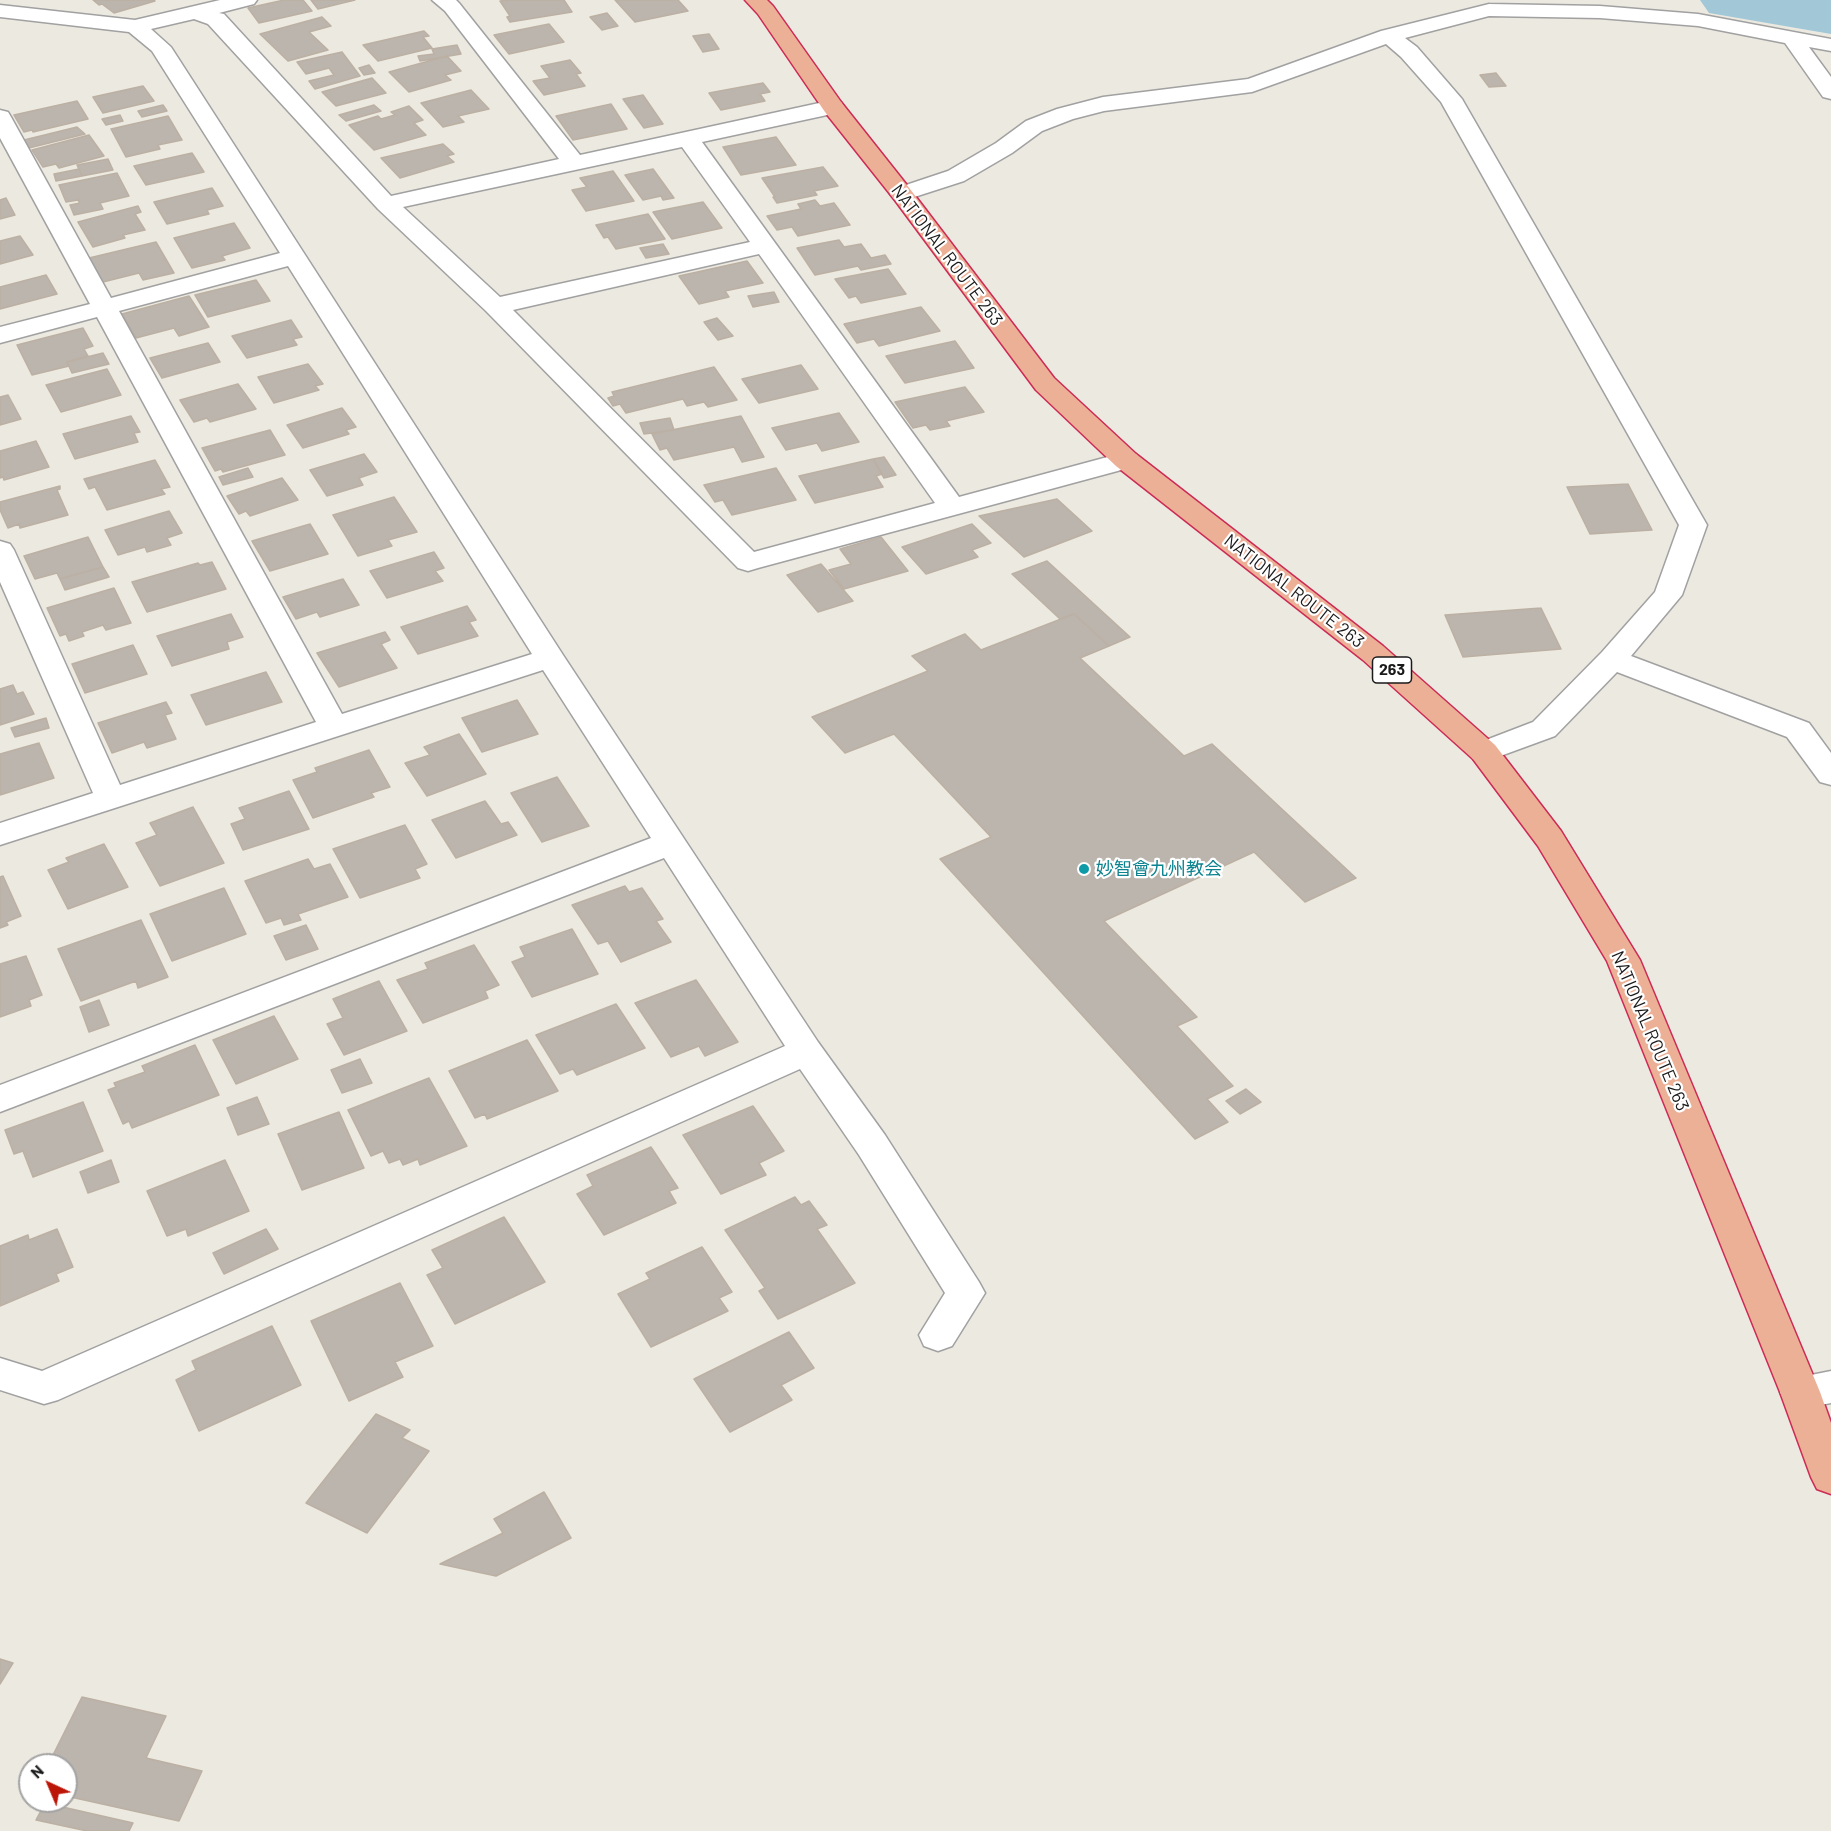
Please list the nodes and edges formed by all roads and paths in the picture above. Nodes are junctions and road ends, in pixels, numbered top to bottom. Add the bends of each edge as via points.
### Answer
1 (247, 0) edge
2 (442, 0) edge
3 (755, 0) edge
4 (70, 9) edge
5 (0, 11) edge
6 (195, 12) junction
7 (135, 26) junction
8 (1389, 36) junction
9 (1797, 37) junction
10 (1831, 45) edge
11 (1831, 92) edge
12 (833, 107) junction
13 (0, 117) edge
14 (688, 139) junction
15 (574, 163) junction
16 (902, 194) junction
17 (386, 204) junction
18 (764, 246) junction
19 (294, 257) junction
20 (495, 306) junction
21 (104, 308) junction
22 (0, 335) edge
23 (1126, 460) junction
24 (952, 507) junction
25 (0, 550) edge
26 (550, 658) junction
27 (1612, 660) junction
28 (333, 726) junction
29 (1484, 752) junction
30 (1831, 775) edge
31 (110, 797) junction
32 (0, 834) edge
33 (671, 843) junction
34 (806, 1051) junction
35 (0, 1099) edge
36 (938, 1335) dead end
37 (0, 1374) edge
38 (1815, 1390) edge
39 (1831, 1477) edge

1 - 6 street
2 - 15 street via 452,7
3 - 12 highway, NATIONAL ROUTE 263 / 263
4 - 5 street
4 - 7 street
6 - 7 street
6 - 17 street via 216,19
7 - 19 street via 160,47
8 - 9 street via 1489,10 1600,12 1698,20
8 - 16 street via 1252,85 1103,104 1065,114 1034,126 957,176
8 - 27 street via 1409,52 1451,99 1693,525 1668,595
9 - 10 street
9 - 11 street via 1796,45
12 - 14 street
12 - 16 highway, NATIONAL ROUTE 263 / 263
13 - 21 street
14 - 15 street
14 - 18 street
15 - 17 street
16 - 23 highway, NATIONAL ROUTE 263 / 263 via 1045,384
17 - 20 street
18 - 20 street
18 - 24 street
19 - 21 street
19 - 26 street
20 - 24 street via 748,562
21 - 22 street
21 - 28 street
23 - 24 street
23 - 29 highway, NATIONAL ROUTE 263 / 263 via 1373,653
25 - 31 street
26 - 28 street
26 - 33 street
27 - 29 street via 1544,729
27 - 30 street via 1798,730
28 - 31 street
29 - 38 highway, NATIONAL ROUTE 263 / 263 via 1550,839 1623,960
31 - 32 street
33 - 34 street
33 - 35 street
34 - 36 street via 872,1145 966,1293
34 - 37 street via 44,1388
38 - 39 highway, NATIONAL ROUTE 263 / 263

